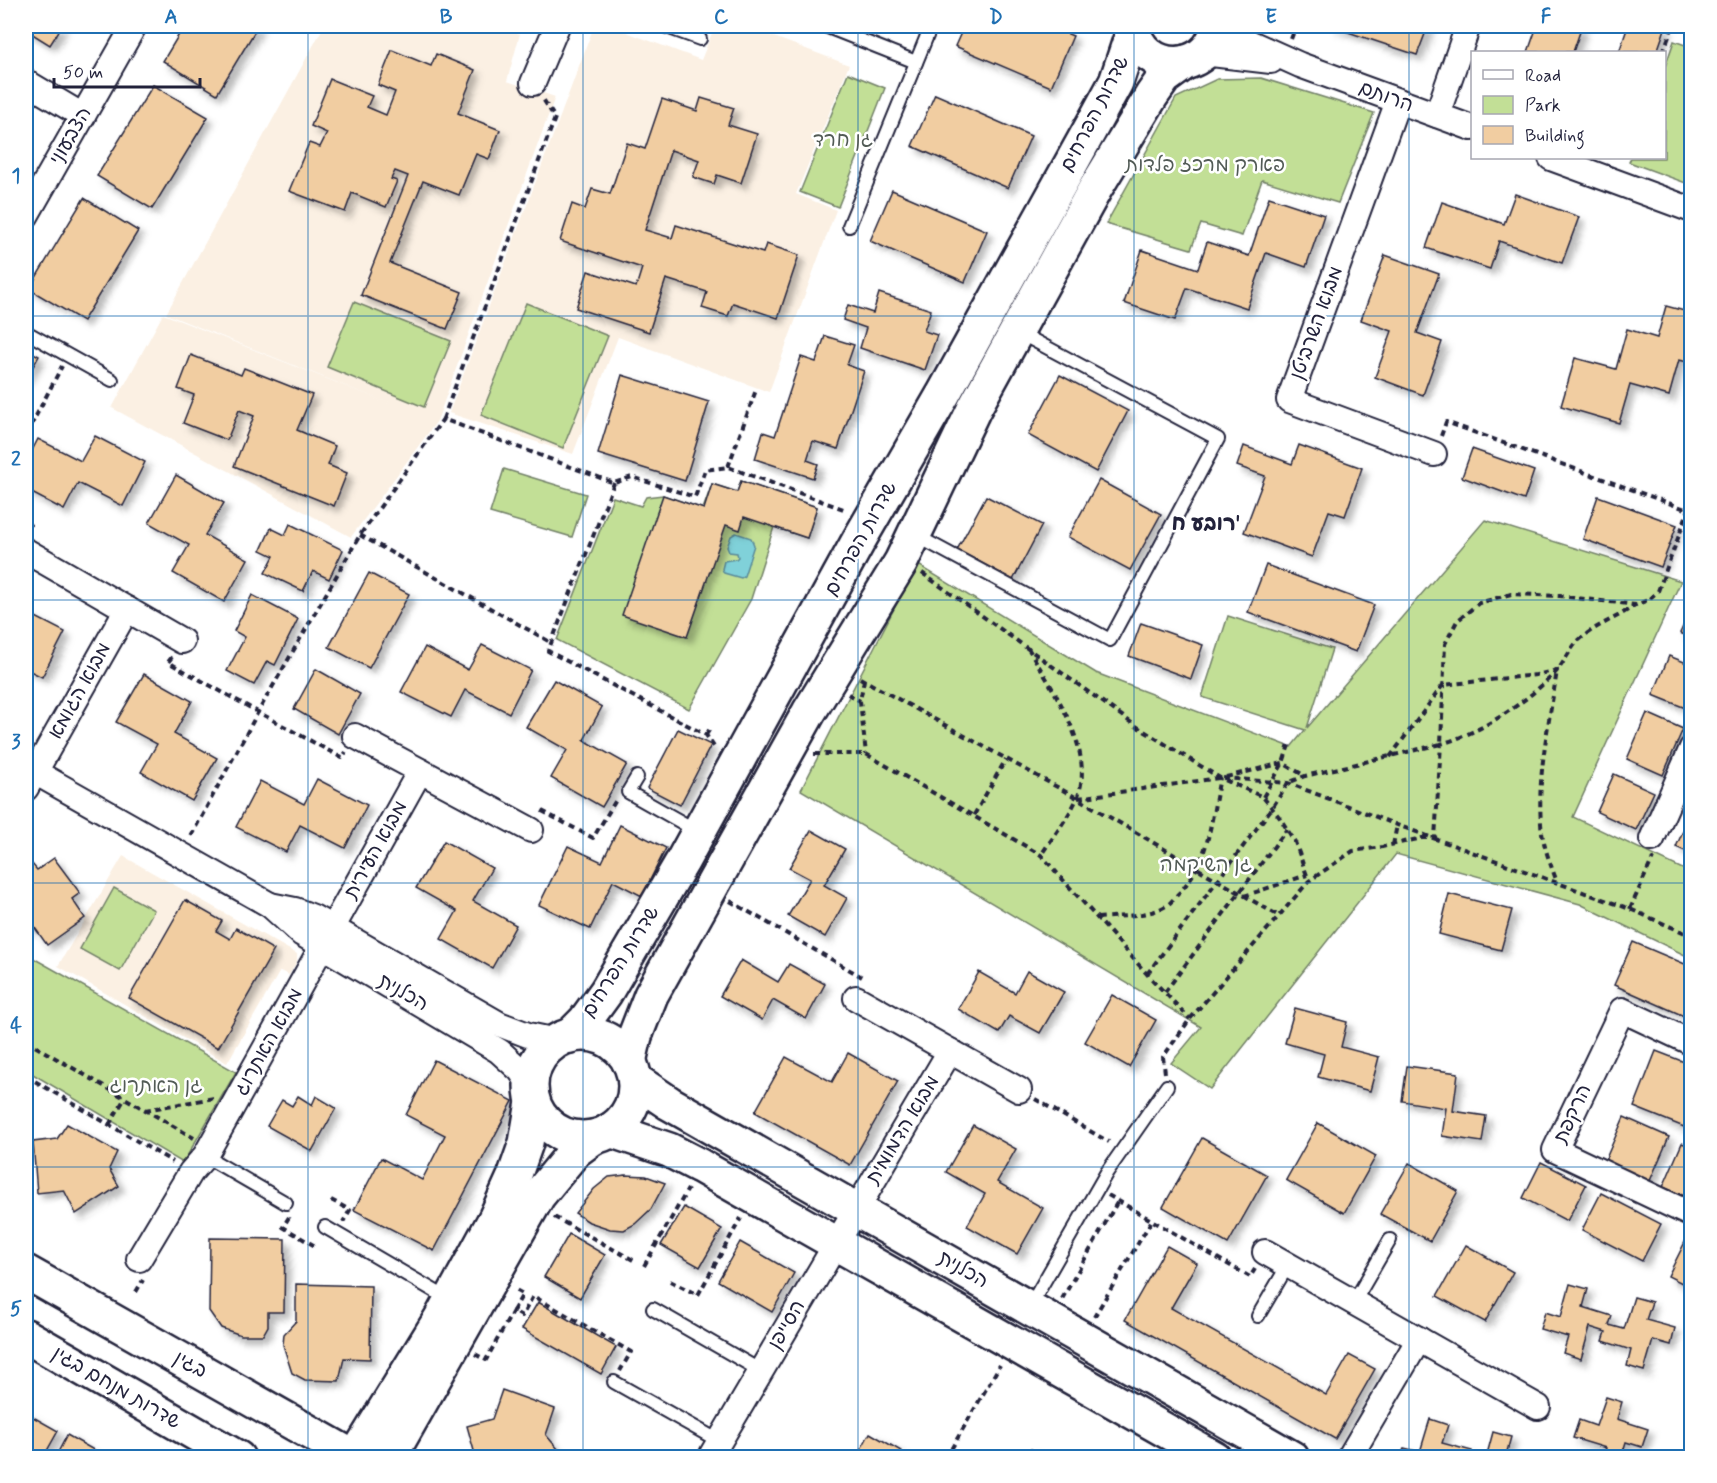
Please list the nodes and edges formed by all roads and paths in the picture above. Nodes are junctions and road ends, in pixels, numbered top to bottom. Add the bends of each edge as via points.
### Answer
1 (134, 26) edge
2 (557, 26) edge
3 (664, 26) edge
4 (825, 26) edge
5 (931, 26) edge
6 (1225, 26) edge
7 (1468, 26) edge
8 (1673, 26) edge
9 (1133, 28) edge
10 (699, 39) dead end
11 (1202, 47) edge
12 (1663, 51) edge
13 (916, 62) junction
14 (1300, 65) junction
15 (26, 82) edge
16 (533, 83) joint
17 (1398, 101) junction
18 (1437, 115) junction
19 (82, 116) junction
20 (1471, 127) edge
21 (1554, 159) edge
22 (1692, 210) edge
23 (26, 216) edge
24 (849, 226) dead end
25 (26, 332) edge
26 (1017, 332) junction
27 (68, 355) junction
28 (112, 380) dead end
29 (756, 390) dead end
30 (443, 419) junction
31 (26, 435) edge
32 (1434, 454) joint
33 (728, 466) junction
34 (614, 483) junction
35 (1692, 501) edge
36 (1688, 510) junction
37 (871, 519) junction
38 (26, 522) edge
39 (26, 533) edge
40 (360, 535) junction
41 (907, 548) junction
42 (26, 551) edge
43 (1636, 605) junction
44 (127, 609) junction
45 (182, 641) joint
46 (552, 643) junction
47 (1027, 647) junction
48 (1557, 670) junction
49 (850, 673) junction
50 (1443, 685) junction
51 (258, 712) junction
52 (711, 727) dead end
53 (706, 735) junction
54 (355, 736) joint
55 (1290, 742) dead end
56 (1441, 744) junction
57 (1692, 748) edge
58 (867, 753) junction
59 (786, 754) junction
60 (1390, 757) junction
61 (1006, 759) junction
62 (738, 761) junction
63 (1283, 763) junction
64 (420, 771) junction
65 (1686, 775) edge
66 (28, 776) edge
67 (1305, 776) junction
68 (637, 777) dead end
69 (1220, 778) junction
70 (1273, 781) junction
71 (1288, 783) junction
72 (628, 792) junction
73 (1263, 797) junction
74 (1077, 798) junction
75 (1272, 808) junction
76 (974, 815) junction
77 (1396, 825) junction
78 (1287, 829) junction
79 (531, 830) joint
80 (698, 832) junction
81 (1434, 838) junction
82 (1393, 845) junction
83 (1652, 850) joint
84 (181, 855) junction
85 (1041, 855) junction
86 (1197, 868) junction
87 (1307, 875) junction
88 (1218, 881) junction
89 (1309, 881) junction
90 (1557, 882) junction
91 (1239, 893) junction
92 (1244, 896) junction
93 (1630, 909) junction
94 (748, 911) dead end
95 (1279, 916) junction
96 (1097, 918) junction
97 (1692, 936) edge
98 (328, 937) junction
99 (1147, 974) junction
100 (1165, 992) junction
101 (856, 998) joint
102 (1190, 1018) junction
103 (563, 1039) junction
104 (26, 1041) edge
105 (1692, 1043) edge
106 (950, 1051) junction
107 (632, 1071) junction
108 (26, 1076) edge
109 (1167, 1086) joint
110 (1019, 1090) joint
111 (240, 1094) junction
112 (532, 1094) junction
113 (125, 1098) junction
114 (144, 1110) junction
115 (109, 1125) junction
116 (602, 1133) junction
117 (1097, 1136) dead end
118 (202, 1159) junction
119 (700, 1166) junction
120 (1097, 1189) junction
121 (753, 1196) junction
122 (332, 1200) dead end
123 (1118, 1200) junction
124 (286, 1203) joint
125 (532, 1206) junction
126 (855, 1209) junction
127 (1692, 1215) edge
128 (1152, 1220) junction
129 (330, 1230) joint
130 (1390, 1240) dead end
131 (836, 1242) junction
132 (315, 1246) dead end
133 (1265, 1252) joint
134 (139, 1259) dead end
135 (635, 1261) dead end
136 (1288, 1265) junction
137 (644, 1266) dead end
138 (26, 1272) edge
139 (670, 1281) dead end
140 (523, 1294) dead end
141 (450, 1300) junction
142 (1354, 1302) junction
143 (653, 1309) dead end
144 (513, 1311) junction
145 (1039, 1314) junction
146 (1258, 1316) dead end
147 (26, 1336) edge
148 (1082, 1338) junction
149 (1419, 1339) junction
150 (1012, 1342) junction
151 (455, 1343) junction
152 (761, 1371) junction
153 (614, 1382) joint
154 (1538, 1407) dead end
155 (719, 1449) edge
156 (238, 1458) edge
157 (355, 1458) edge
158 (389, 1458) edge
159 (946, 1458) edge
160 (1214, 1458) edge
161 (1292, 1458) edge
162 (1349, 1458) edge

1 - 19 street, הצבעוני
2 - 16 street
3 - 10 lane
4 - 13 lane
5 - 13 lane
6 - 14 street, הרותם via 1242,39
7 - 18 street
8 - 12 path
9 - 11 street via 1137,42 1153,58 1175,64
9 - 37 street, שדרות הפרחים via 1116,82
11 - 14 street, הרותם
11 - 26 street, שדרות הפרחים via 1164,78 1132,126
13 - 24 lane
14 - 17 street, הרותם
15 - 19 street
16 - 30 path via 555,118
17 - 18 street, הרותם
17 - 32 street, מבוא השרביטן via 1289,400
18 - 20 street, הרותם
19 - 23 street, הצבעוני
21 - 22 street
25 - 27 lane
26 - 41 street, שדרות הפרחים via 974,409
26 - 41 lane via 1218,439 1110,639
27 - 28 lane
27 - 31 path
29 - 33 path
30 - 34 path
30 - 40 path
32 - 36 path via 1446,422
33 - 34 path via 705,470 694,497 632,477
33 - 37 path
34 - 46 path
35 - 36 path
36 - 43 path via 1658,591
37 - 62 street, שדרות הפרחים
38 - 39 path via 30,525
40 - 46 path
40 - 51 path
41 - 47 path via 916,569
41 - 49 street, שדרות הפרחים
42 - 44 street
43 - 48 path via 1590,631
43 - 50 path via 1511,594 1479,603 1457,621 1445,644
44 - 45 street
44 - 66 street, מבוא הגומא
45 - 51 path via 168,662
46 - 53 path via 548,651
47 - 69 path via 1136,726
47 - 74 path via 1073,731 1083,776
48 - 50 path
48 - 56 path via 1530,696 1481,728
48 - 90 path via 1540,802 1541,826
49 - 58 path via 860,701
49 - 59 street, שדרות הפרחים
49 - 61 path
50 - 56 path
50 - 60 path
51 - 54 path via 342,758
51 - 84 path
52 - 53 path
53 - 62 path via 714,749
54 - 64 street
55 - 63 path
56 - 60 path
56 - 81 path
57 - 65 street
58 - 59 path
58 - 76 path
59 - 107 street, שדרות הפרחים via 651,995 635,1036
60 - 67 path
61 - 74 path
61 - 76 path
62 - 80 street, שדרות הפרחים
63 - 67 path
63 - 69 path
63 - 70 path
64 - 79 street
64 - 98 street, מבוא העירית
65 - 83 street
66 - 84 street, הכלנית
67 - 71 path
68 - 72 lane
69 - 70 path
69 - 73 path
69 - 74 path
69 - 86 path via 1209,838
70 - 71 path
70 - 73 path
71 - 75 path
71 - 77 path
72 - 79 path via 622,789 593,838 542,810
72 - 80 lane
73 - 75 path
74 - 85 path
74 - 86 path
75 - 78 path
75 - 88 path
76 - 85 path
77 - 81 path
77 - 82 path
78 - 87 path
78 - 91 path
80 - 103 street, שדרות הפרחים via 606,992 585,1021
81 - 82 path
81 - 90 path
82 - 89 path via 1353,851
83 - 93 path
84 - 98 street, הכלנית via 270,904 302,934
85 - 96 path
86 - 88 path
86 - 96 path via 1167,906
87 - 89 path
87 - 92 path
88 - 91 path
88 - 99 path
89 - 95 path
90 - 93 path
91 - 92 path
91 - 100 path
92 - 95 path
93 - 97 path
94 - 101 path via 867,980
95 - 102 path
96 - 99 path
98 - 103 street, הכלנית via 499,1024 528,1035
98 - 111 street, מבוא האתרוג
98 - 112 street, הכלנית via 499,1051 520,1070
99 - 100 path
100 - 102 path
101 - 106 street
102 - 109 path via 1163,1057
103 - 107 street via 590,1035 610,1042 621,1051
103 - 112 street via 537,1060 532,1073
104 - 113 path
105 - 127 street, הרקפת via 1622,1011 1555,1150
106 - 110 street
106 - 126 street, מבוא הדמומית
107 - 116 street via 634,1095 630,1109 621,1121
107 - 126 street, הכלנית via 669,1103
108 - 115 path
109 - 120 lane
110 - 117 path
111 - 114 path
111 - 118 street, מבוא האתרוג
112 - 116 street via 540,1116 550,1127 579,1138
112 - 141 street via 526,1143 514,1177
113 - 114 path
113 - 115 path
114 - 118 path
115 - 118 path
116 - 119 street, הכלנית via 669,1150
116 - 125 street via 575,1151
118 - 124 lane
118 - 134 street, מבוא האתרוג
119 - 121 street, הכלנית
119 - 137 path
120 - 123 path
120 - 145 lane
121 - 131 street, הכלנית
121 - 139 path via 698,1295
122 - 129 path via 350,1210
123 - 128 path
123 - 145 path
124 - 132 path via 294,1208 283,1227
125 - 135 path
125 - 151 street
126 - 131 street, הסייפן
126 - 145 street, הכלנית
128 - 133 path via 1250,1277
128 - 148 path
129 - 141 lane
130 - 142 lane
131 - 150 street, הכלנית
131 - 152 street, הסייפן
133 - 136 street
136 - 142 street
136 - 146 lane
138 - 157 street, בגין
140 - 144 path
141 - 157 street
142 - 149 street
143 - 152 lane
144 - 151 path via 486,1360
144 - 153 path via 522,1316 533,1296 631,1352
145 - 148 street, הכלנית
147 - 156 street, שדרות מנחם בגין
148 - 161 street, הכלנית
149 - 154 street
149 - 162 street
150 - 159 path
150 - 160 street, הכלנית
151 - 158 street
152 - 155 street, הסייפן
153 - 155 lane, הסייפן

